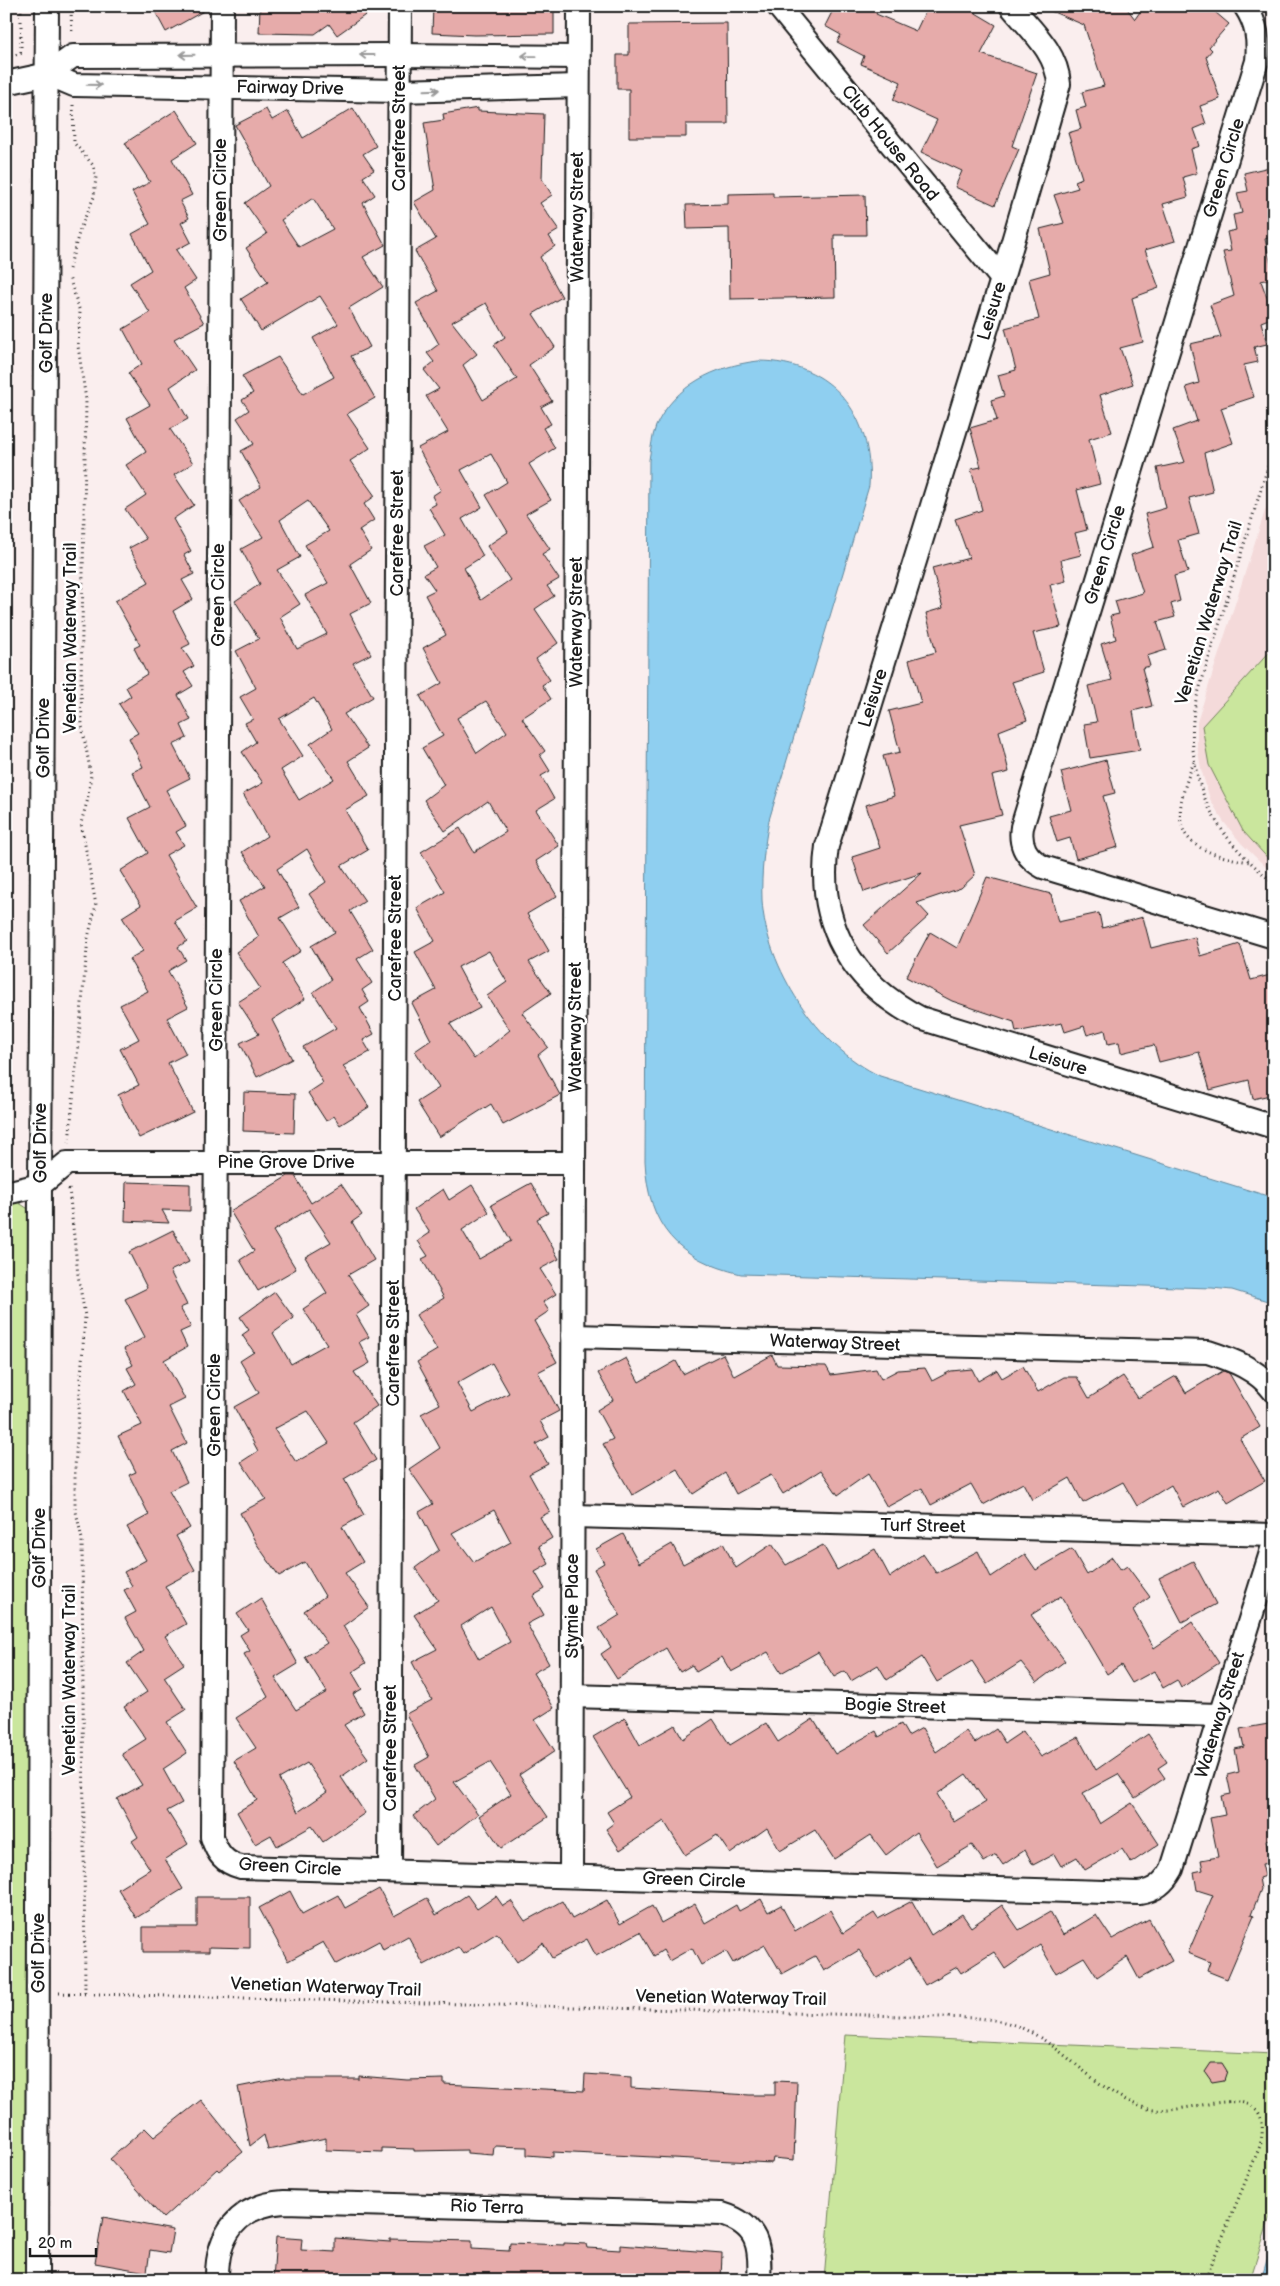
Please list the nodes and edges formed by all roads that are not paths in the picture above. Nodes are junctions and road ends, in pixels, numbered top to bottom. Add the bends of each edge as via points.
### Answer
1 (47, 6) edge
2 (222, 6) edge
3 (400, 6) edge
4 (579, 6) edge
5 (778, 6) edge
6 (1011, 6) edge
7 (1245, 6) edge
8 (222, 55) junction
9 (399, 55) junction
10 (578, 57) junction
11 (48, 74) junction
12 (6, 83) edge
13 (578, 86) junction
14 (221, 87) junction
15 (399, 90) junction
16 (1002, 279) junction
17 (1274, 938) edge
18 (1274, 1127) edge
19 (215, 1162) junction
20 (394, 1162) junction
21 (574, 1163) junction
22 (40, 1185) junction
23 (6, 1193) edge
24 (573, 1336) junction
25 (1274, 1391) edge
26 (573, 1516) junction
27 (1274, 1535) edge
28 (1274, 1543) edge
29 (572, 1696) junction
30 (1219, 1715) junction
31 (390, 1871) junction
32 (571, 1876) junction
33 (1161, 1884) joint
34 (37, 2280) edge
35 (217, 2280) edge
36 (759, 2280) edge

1 - 11 street, Golf Drive
2 - 8 street, Green Circle
3 - 9 street, Carefree Street
4 - 10 street, Waterway Street
5 - 16 street, Club House Road
6 - 16 street, Leisure via 1050,52 1059,84
7 - 17 street, Green Circle via 1256,27 1257,61 1021,837 1024,850 1033,862 1043,867
9 -> 8 street
8 -> 11 street via 73,56
8 - 14 street, Green Circle
10 -> 9 street
9 - 15 street, Carefree Street
10 - 13 street, Waterway Street
11 - 12 street
11 -> 14 street, Fairway Drive via 74,85
11 - 22 street, Golf Drive
15 -> 13 street, Fairway Drive
13 - 21 street, Waterway Street
14 - 15 street, Fairway Drive
14 - 19 street, Green Circle
15 - 20 street, Carefree Street
16 - 18 street, Leisure via 827,846 825,886 835,930 866,979 900,1008 920,1018
19 - 20 street, Pine Grove Drive
19 - 22 street, Pine Grove Drive via 67,1163
19 - 31 street, Green Circle via 212,1836 222,1858 242,1867
20 - 21 street, Pine Grove Drive
20 - 31 street, Carefree Street
21 - 24 street, Waterway Street
22 - 23 street
22 - 34 street, Golf Drive
24 - 25 street, Waterway Street via 1208,1352 1234,1360 1251,1370 1268,1382
24 - 26 street, Stymie Place
26 - 27 street, Turf Street
26 - 29 street, Stymie Place
28 - 30 street, Waterway Street
29 - 30 street, Bogie Street
29 - 32 street, Stymie Place
30 - 33 street, Waterway Street via 1172,1869
31 - 32 street, Green Circle
32 - 33 street, Green Circle via 1139,1893
35 - 36 street, Rio Terra via 219,2250 231,2227 261,2205 284,2202 722,2214 743,2224 756,2239 761,2255

